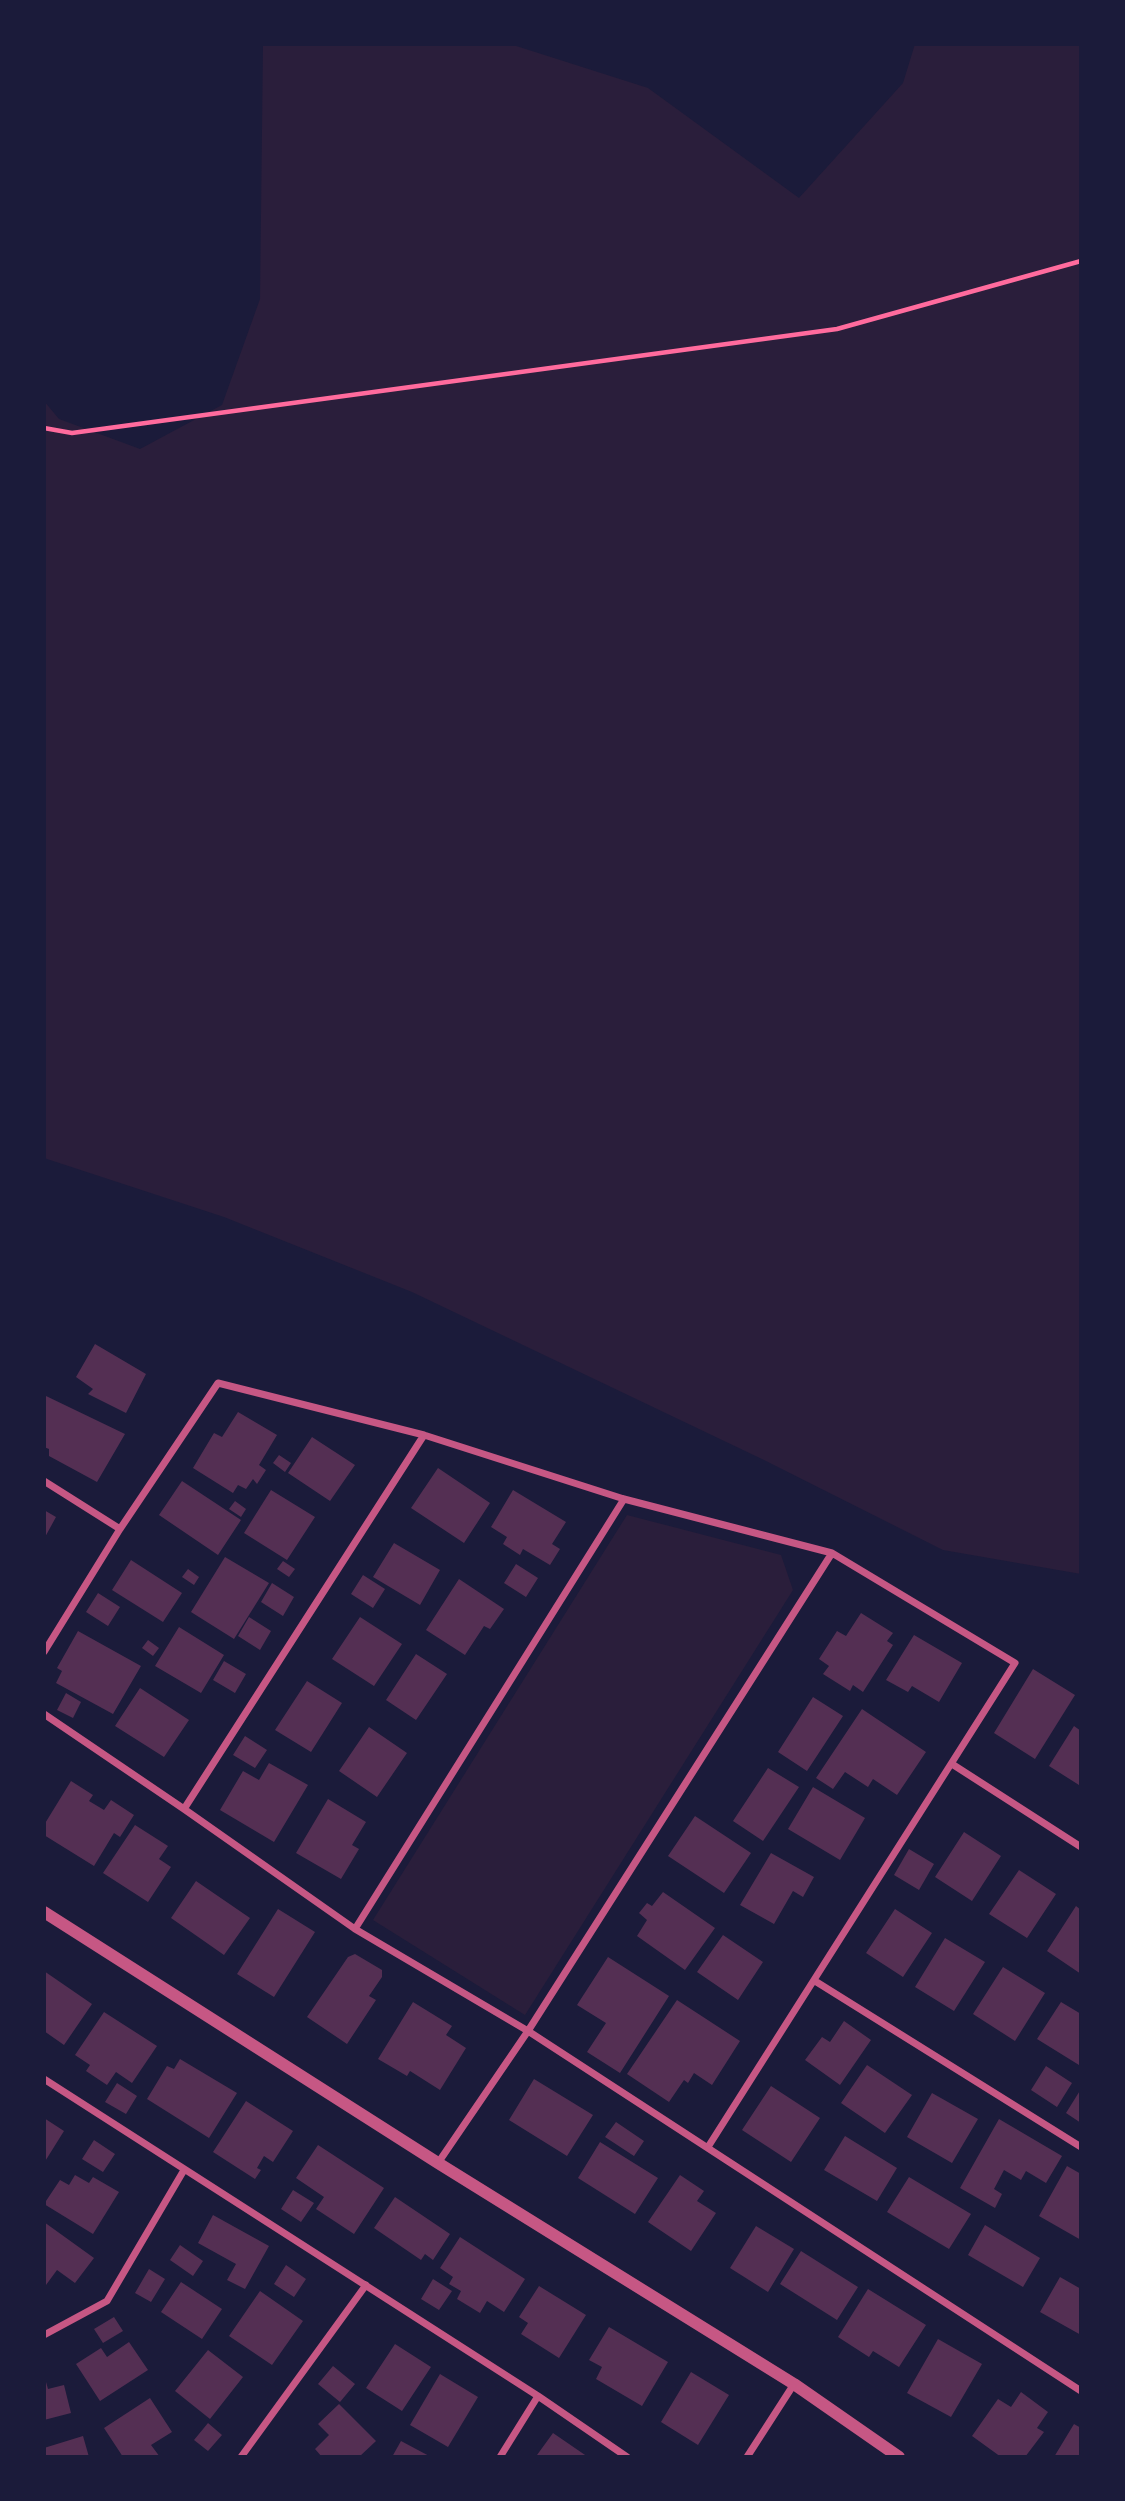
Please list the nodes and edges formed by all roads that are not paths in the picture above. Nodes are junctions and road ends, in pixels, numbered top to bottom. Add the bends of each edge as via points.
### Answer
1 (424, 1436) junction
2 (44, 1481) edge
3 (624, 1499) junction
4 (120, 1529) junction
5 (832, 1553) junction
6 (44, 1652) edge
7 (44, 1714) edge
8 (953, 1764) junction
9 (184, 1809) junction
10 (1081, 1847) edge
11 (44, 1912) edge
12 (355, 1929) junction
13 (815, 1981) junction
14 (528, 2031) junction
15 (44, 2079) edge
16 (708, 2147) junction
17 (1081, 2147) edge
18 (438, 2162) junction
19 (184, 2169) junction
20 (366, 2285) junction
21 (45, 2334) edge
22 (794, 2384) junction
23 (1081, 2391) edge
24 (538, 2396) junction
25 (241, 2457) edge
26 (500, 2457) edge
27 (627, 2457) edge
28 (747, 2457) edge
29 (899, 2457) edge

1 - 3 street
1 - 4 street via 218,1383
1 - 9 street
2 - 4 street
3 - 5 street
3 - 12 street
4 - 6 street
5 - 8 street via 1015,1663
5 - 14 street
7 - 9 street
8 - 10 street
8 - 13 street
9 - 12 street
11 - 18 street
12 - 14 street
13 - 16 street
13 - 17 street
14 - 16 street
14 - 18 street
15 - 19 street
16 - 23 street
18 - 22 street
19 - 20 street
19 - 21 street via 107,2301
20 - 24 street
20 - 25 street
22 - 28 street
22 - 29 street
24 - 26 street
24 - 27 street

